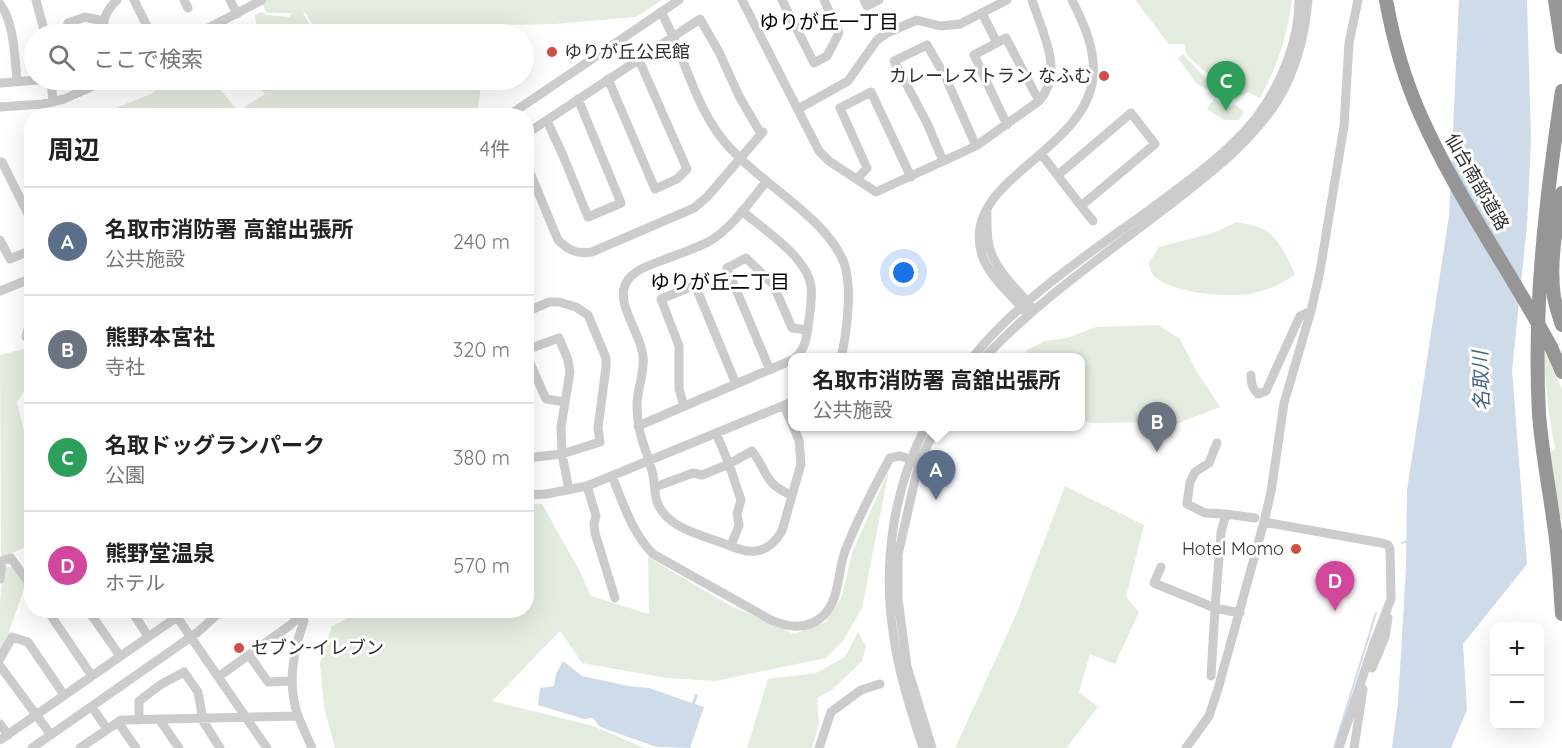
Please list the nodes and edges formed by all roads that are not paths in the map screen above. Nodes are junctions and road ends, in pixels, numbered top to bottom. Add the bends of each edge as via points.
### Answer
1 (36, 0) edge
2 (117, 0) edge
3 (134, 0) edge
4 (230, 0) edge
5 (262, 0) edge
6 (680, 0) edge
7 (688, 0) edge
8 (742, 0) edge
9 (782, 0) edge
10 (824, 0) edge
11 (864, 0) edge
12 (879, 0) edge
13 (1007, 0) edge
14 (1032, 0) edge
15 (1072, 0) edge
16 (1299, 0) edge
17 (1308, 0) edge
18 (1358, 0) edge
19 (1386, 0) edge
20 (1555, 0) edge
21 (0, 4) edge
22 (982, 13) junction
23 (237, 14) junction
24 (662, 14) junction
25 (103, 21) junction
26 (221, 22) joint
27 (68, 23) dead end
28 (42, 24) edge
29 (103, 24) edge
30 (146, 24) edge
31 (217, 24) edge
32 (673, 37) junction
33 (997, 43) junction
34 (1562, 47) edge
35 (639, 60) junction
36 (608, 79) junction
37 (17, 81) junction
38 (24, 81) edge
39 (0, 83) edge
40 (52, 90) edge
41 (85, 90) edge
42 (1562, 91) edge
43 (578, 99) junction
44 (1039, 101) junction
45 (53, 102) junction
46 (0, 107) edge
47 (520, 108) edge
48 (798, 108) junction
49 (547, 121) junction
50 (1007, 125) junction
51 (534, 129) edge
52 (976, 146) junction
53 (1042, 155) junction
54 (740, 159) junction
55 (944, 161) junction
56 (0, 163) edge
57 (1058, 175) junction
58 (911, 177) junction
59 (857, 179) junction
60 (766, 182) junction
61 (534, 183) edge
62 (1562, 193) edge
63 (24, 206) edge
64 (1081, 206) junction
65 (742, 211) junction
66 (1093, 221) dead end
67 (0, 240) edge
68 (24, 254) edge
69 (24, 281) edge
70 (0, 291) edge
71 (534, 309) edge
72 (1028, 309) junction
73 (1311, 311) junction
74 (1562, 325) edge
75 (808, 330) junction
76 (534, 349) edge
77 (800, 353) edge
78 (842, 353) edge
79 (977, 353) edge
80 (988, 353) edge
81 (788, 362) edge
82 (770, 370) junction
83 (534, 371) edge
84 (1562, 372) edge
85 (1251, 375) dead end
86 (736, 384) junction
87 (565, 402) junction
88 (788, 404) edge
89 (684, 406) junction
90 (638, 426) junction
91 (795, 431) edge
92 (924, 431) edge
93 (934, 431) edge
94 (716, 433) junction
95 (1217, 443) dead end
96 (562, 454) junction
97 (534, 457) edge
98 (649, 461) junction
99 (915, 461) junction
100 (729, 464) junction
101 (612, 476) junction
102 (587, 486) junction
103 (655, 487) junction
104 (569, 490) junction
105 (534, 494) edge
106 (791, 495) junction
107 (1226, 514) junction
108 (1260, 520) junction
109 (731, 546) junction
110 (1, 561) edge
111 (1161, 567) dead end
112 (24, 576) edge
113 (0, 579) edge
114 (615, 598) dead end
115 (1390, 601) junction
116 (1215, 608) junction
117 (1240, 614) junction
118 (1562, 614) edge
119 (52, 618) edge
120 (94, 618) edge
121 (136, 618) edge
122 (170, 618) edge
123 (178, 618) edge
124 (213, 618) edge
125 (298, 618) edge
126 (304, 618) edge
127 (148, 636) junction
128 (191, 637) junction
129 (120, 656) junction
130 (249, 656) junction
131 (0, 659) edge
132 (0, 666) edge
133 (92, 676) junction
134 (218, 676) junction
135 (1211, 676) dead end
136 (291, 681) junction
137 (880, 684) dead end
138 (64, 695) junction
139 (92, 707) junction
140 (36, 715) junction
141 (297, 716) junction
142 (203, 718) junction
143 (246, 718) junction
144 (159, 719) junction
145 (139, 720) junction
146 (118, 722) junction
147 (0, 724) edge
148 (107, 729) junction
149 (51, 735) junction
150 (4, 737) edge
151 (93, 744) edge
152 (32, 748) edge
153 (80, 748) edge
154 (136, 748) edge
155 (179, 748) edge
156 (220, 748) edge
157 (267, 748) edge
158 (312, 748) edge
159 (819, 748) edge
160 (923, 748) edge
161 (932, 748) edge
162 (1186, 748) edge
163 (1339, 748) edge
164 (1354, 748) edge

1 - 28 street
2 - 25 street
3 - 30 street
4 - 23 street
5 - 23 street
6 - 24 street
7 - 24 street
8 - 48 street
9 - 10 street via 814,63 827,56 839,33
11 - 12 street via 867,6
13 - 22 street
14 - 44 street via 1052,71 1050,84
15 - 53 street via 1091,46 1093,78 1084,109 1070,129
16 - 72 street via 1292,46 1283,71 1272,94 1238,138
17 - 72 street via 1305,28 1291,73 1279,99 1249,138 1219,166
18 - 73 street via 1349,43 1339,165
19 - 84 highway, 仙台南部道路, bridge via 1404,74 1435,146 1527,302
20 - 34 highway
21 - 37 street via 6,13 14,49
22 - 33 street
22 - 48 street via 950,26 917,20 887,33 877,40 848,81
23 - 26 street
24 - 32 street
24 - 47 street
25 - 27 street via 85,17
25 - 29 street
26 - 31 street
32 - 35 street
32 - 54 street via 708,117
32 - 54 street via 700,19 719,52 762,133
33 - 44 street via 1006,38
33 - 50 street via 974,55
35 - 36 street
35 - 36 street via 687,169 677,179 655,189
36 - 43 street
37 - 38 street
37 - 39 street
40 - 45 street
41 - 45 street
42 - 118 highway via 1544,219 1538,360 1542,443
43 - 49 street
43 - 49 street via 621,203 588,217
44 - 50 street
45 - 46 street
48 - 59 street via 819,151
49 - 51 street
50 - 52 street
52 - 55 street
52 - 55 street via 927,45 894,61
53 - 57 street
53 - 72 street via 999,190 980,222 983,257 991,272
54 - 60 street
54 - 61 street via 693,208 592,252 579,254 558,240
55 - 58 street
56 - 63 street
57 - 64 street
57 - 64 street via 1131,113 1155,144
58 - 59 street via 876,192
58 - 59 street via 872,92 840,108 867,168
60 - 65 street
60 - 78 street via 825,233 844,263 848,296
62 - 74 highway via 1553,270 1554,298
64 - 66 street
65 - 75 street via 800,261 811,284
65 - 90 street via 710,241 636,272 624,286 623,302 644,357 637,402
67 - 68 street via 10,260
69 - 70 street
71 - 96 street via 549,302 576,307 588,315 606,358 600,442
72 - 79 street
72 - 80 street
73 - 85 street via 1300,316 1266,391 1258,394
73 - 108 street via 1284,402 1271,492
75 - 77 street
75 - 82 street via 792,328 773,284 746,258 727,268
76 - 87 street via 559,338 570,372
81 - 82 street
82 - 86 street
83 - 87 street via 546,399
86 - 89 street
86 - 89 street via 695,285 661,299 680,346 679,389
87 - 96 street
88 - 94 street
89 - 90 street
90 - 98 street
91 - 106 street via 801,464
92 - 99 street
93 - 99 street
94 - 98 street
94 - 100 street
95 - 107 street via 1209,463 1195,472 1190,482 1187,504 1205,513
96 - 97 street
96 - 104 street
98 - 101 street
98 - 103 street
99 - 101 street via 900,456 890,458 844,555 834,601 813,623 796,627 769,619 654,554 634,529
99 - 160 street via 896,510 889,575 893,633
99 - 161 street via 898,555 898,599 907,666
100 - 103 street
100 - 106 street via 752,451 768,480
100 - 109 street via 741,500 739,525
101 - 102 street
102 - 104 street
102 - 114 street via 596,516 595,533
103 - 109 street via 658,503 672,521
104 - 105 street
106 - 109 street via 782,531 767,548 756,552
107 - 108 street
107 - 116 street
108 - 115 street via 1388,545
108 - 117 street
110 - 112 street via 11,558
110 - 113 street
111 - 116 street via 1154,584
115 - 163 street
115 - 164 street via 1385,637 1363,690
116 - 117 street
116 - 135 street
117 - 162 street via 1209,716
119 - 133 street
120 - 129 street
121 - 127 street
122 - 127 street
123 - 128 street
124 - 128 street
125 - 130 street
126 - 136 street via 295,646
127 - 129 street
128 - 134 street
128 - 139 street
129 - 133 street
130 - 134 street
130 - 136 street via 268,682
131 - 138 street via 12,637 28,642
132 - 140 street
133 - 138 street
134 - 143 street
136 - 141 street
137 - 159 street via 861,690 831,712
138 - 140 street
139 - 148 street
139 - 149 street
140 - 149 street
140 - 150 street
141 - 143 street
141 - 158 street
142 - 143 street
142 - 144 street
142 - 145 street via 198,692 184,672 139,701
142 - 156 street
143 - 157 street
144 - 145 street
144 - 155 street
145 - 146 street
146 - 148 street
146 - 154 street
147 - 150 street
148 - 151 street
149 - 152 street
151 - 153 street

